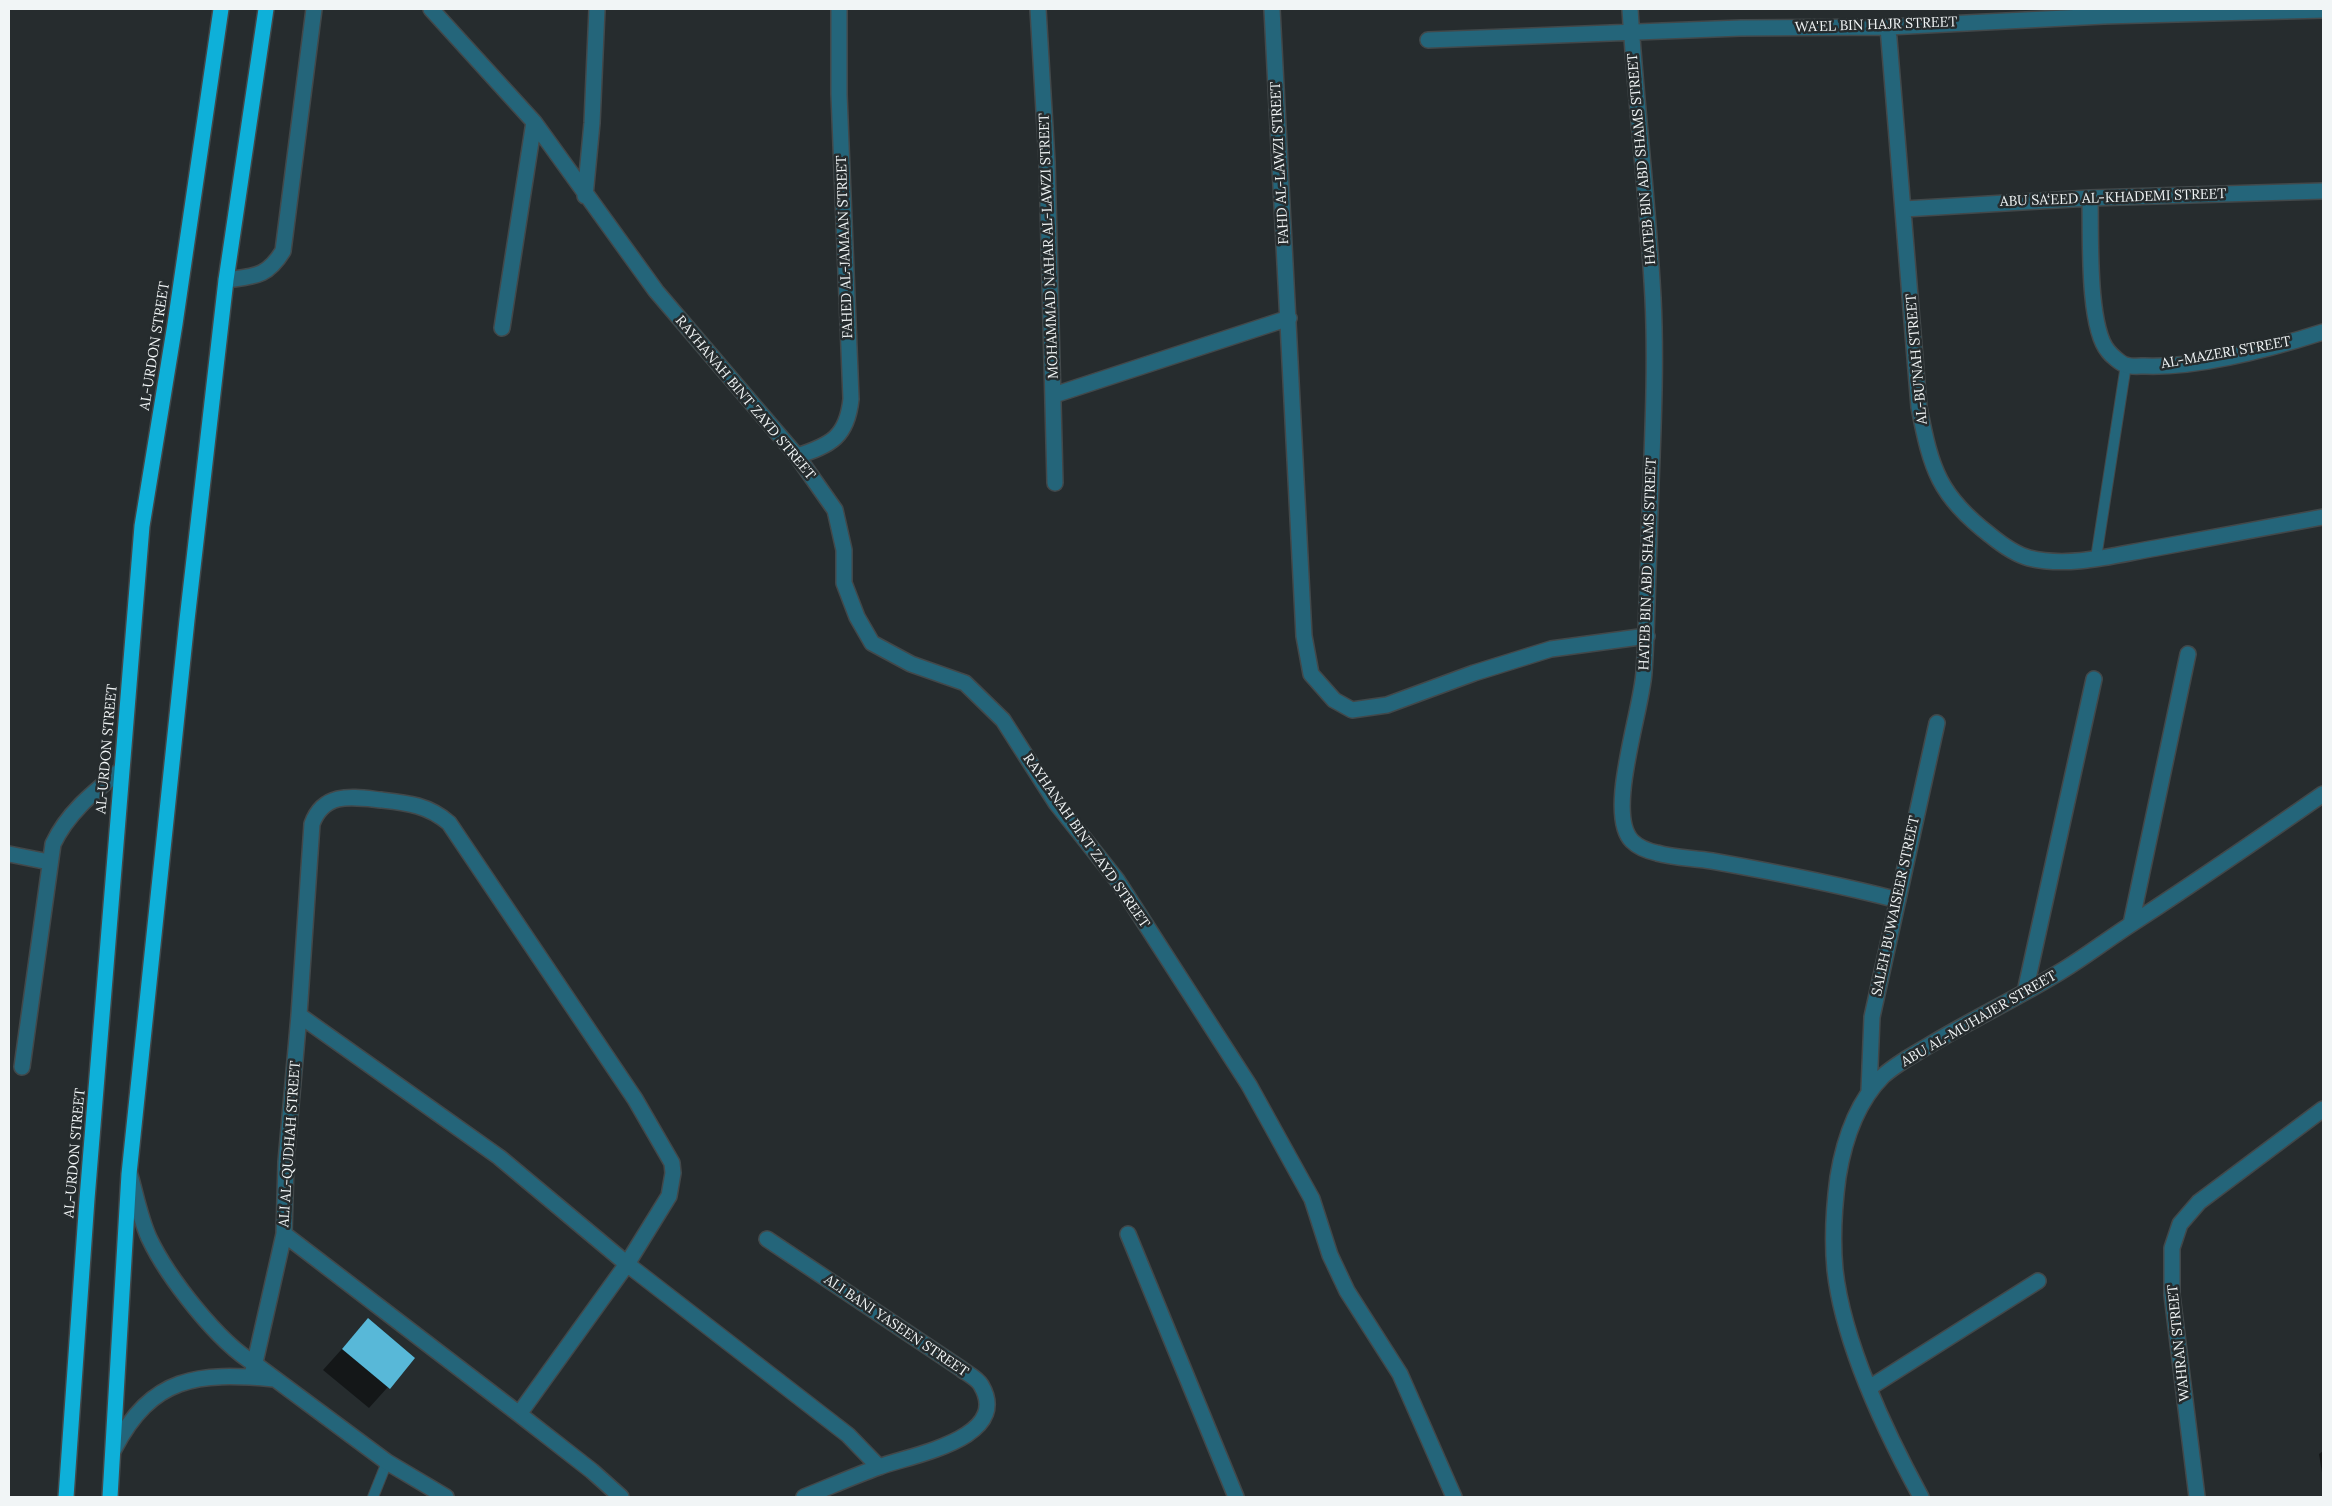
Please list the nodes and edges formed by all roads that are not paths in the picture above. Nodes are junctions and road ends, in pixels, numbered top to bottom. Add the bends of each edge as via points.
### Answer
1 (221, 9) edge
2 (266, 9) edge
3 (314, 9) edge
4 (431, 9) edge
5 (597, 9) edge
6 (839, 9) edge
7 (1038, 9) edge
8 (1272, 9) edge
9 (1630, 9) edge
10 (2323, 10) edge
11 (2323, 20) edge
12 (1888, 27) junction
13 (1632, 34) junction
14 (1428, 40) dead end
15 (534, 122) junction
16 (2323, 191) edge
17 (585, 196) junction
18 (2090, 198) junction
19 (1904, 209) junction
20 (226, 280) junction
21 (1288, 318) junction
22 (502, 328) dead end
23 (2323, 332) edge
24 (2126, 365) junction
25 (1054, 395) junction
26 (797, 456) junction
27 (1055, 482) dead end
28 (2323, 518) edge
29 (2096, 558) junction
30 (1647, 636) junction
31 (2188, 654) dead end
32 (2094, 679) dead end
33 (1936, 723) dead end
34 (121, 770) junction
35 (2323, 794) edge
36 (9, 854) edge
37 (49, 862) junction
38 (1898, 900) junction
39 (2131, 924) junction
40 (2025, 992) junction
41 (299, 1015) junction
42 (22, 1067) dead end
43 (1869, 1091) junction
44 (2323, 1109) edge
45 (130, 1174) junction
46 (284, 1234) junction
47 (1128, 1234) dead end
48 (767, 1239) dead end
49 (627, 1264) junction
50 (2038, 1281) dead end
51 (253, 1370) junction
52 (1869, 1388) junction
53 (520, 1414) junction
54 (114, 1449) junction
55 (387, 1462) junction
56 (879, 1467) junction
57 (66, 1497) edge
58 (110, 1497) edge
59 (373, 1497) edge
60 (446, 1497) edge
61 (621, 1497) edge
62 (804, 1497) edge
63 (1236, 1497) edge
64 (1454, 1497) edge
65 (1921, 1497) edge
66 (2196, 1497) edge

1 - 34 highway, AL-URDON STREET via 142,526
2 - 20 highway
3 - 20 street via 283,251 267,271 257,276
4 - 15 street, RAYHANAH BINT ZAYD STREET
5 - 17 street
6 - 26 street, FAHED AL-JAMAAN STREET via 839,104 851,399 846,422 831,443
7 - 25 street, MOHAMMAD NAHAR AL-LAWZI STREET via 1047,162
8 - 21 street, FAHD AL-LAWZI STREET
9 - 13 street, HATEB BIN ABD SHAMS STREET
10 - 11 lane
10 - 12 street, WA'EL BIN HAJR STREET via 2104,16
12 - 13 street, WA'EL BIN HAJR STREET via 1741,28
12 - 19 street, AL-BU'NAH STREET
13 - 14 street, WA'EL BIN HAJR STREET
13 - 30 street, HATEB BIN ABD SHAMS STREET via 1653,302 1653,459
15 - 17 street, RAYHANAH BINT ZAYD STREET
15 - 22 street
16 - 18 street, ABU SA‘EED AL-KHADEMI STREET
17 - 26 street, RAYHANAH BINT ZAYD STREET via 656,291
18 - 19 street, ABU SA‘EED AL-KHADEMI STREET
18 - 24 street via 2092,273 2099,333 2108,352
19 - 29 street, AL-BU'NAH STREET via 1919,408 1929,458 1941,484 1954,504 2007,548 2028,558 2053,561
20 - 45 highway via 186,620
21 - 25 street
21 - 30 street, FAHD AL-LAWZI STREET via 1304,636 1310,674 1334,700 1352,710 1387,705 1551,649
23 - 24 street, AL-MAZERI STREET via 2285,344 2164,367
24 - 29 lane
25 - 27 street, MOHAMMAD NAHAR AL-LAWZI STREET
26 - 64 street, RAYHANAH BINT ZAYD STREET via 835,510 844,550 844,583 856,617 872,643 911,664 965,683 1003,720 1056,803 1117,880 1249,1085 1312,1199 1330,1255 1347,1291 1400,1374
28 - 29 street, AL-BU'NAH STREET
30 - 38 street, HATEB BIN ABD SHAMS STREET via 1643,690 1622,791 1624,828 1631,840 1657,853 1851,888
31 - 39 street
32 - 40 street
33 - 38 street, SALEH BUWAISEER STREET
34 - 37 street via 73,812 61,827
34 - 57 highway, AL-URDON STREET
35 - 39 street, ABU AL-MUHAJER STREET via 2223,865
36 - 37 street
37 - 42 street
38 - 43 street, SALEH BUWAISEER STREET via 1872,1017
39 - 40 street, ABU AL-MUHAJER STREET via 2061,972
40 - 43 street, ABU AL-MUHAJER STREET via 1902,1062
41 - 46 street, ALI AL-QUDHAH STREET via 286,1162
41 - 49 street via 498,1157
41 - 49 street, ALI AL-QUDHAH STREET via 312,824 316,814 333,800 347,796 414,804 432,810 449,823 635,1099 667,1152 673,1173 669,1196
43 - 52 street, ABU AL-MUHAJER STREET via 1856,1114 1842,1154 1833,1223 1835,1270 1844,1317
44 - 66 street, WAHRAN STREET via 2199,1202 2180,1224 2172,1248 2172,1294
45 - 51 street via 150,1238 169,1271 207,1320
45 - 54 highway
46 - 51 street
46 - 53 street, ALI AL-QUDHAH STREET
47 - 63 street
48 - 56 street, ALI BANI YASEEN STREET via 980,1384 987,1410 980,1424 966,1436 940,1448
49 - 53 street
49 - 56 street via 848,1435
50 - 52 street
51 - 54 street via 176,1383 151,1398 127,1424
51 - 55 street via 274,1379
52 - 65 street, ABU AL-MUHAJER STREET
53 - 61 street, ALI AL-QUDHAH STREET
54 - 58 highway
55 - 59 lane
55 - 60 street
56 - 62 street, ALI BANI YASEEN STREET

